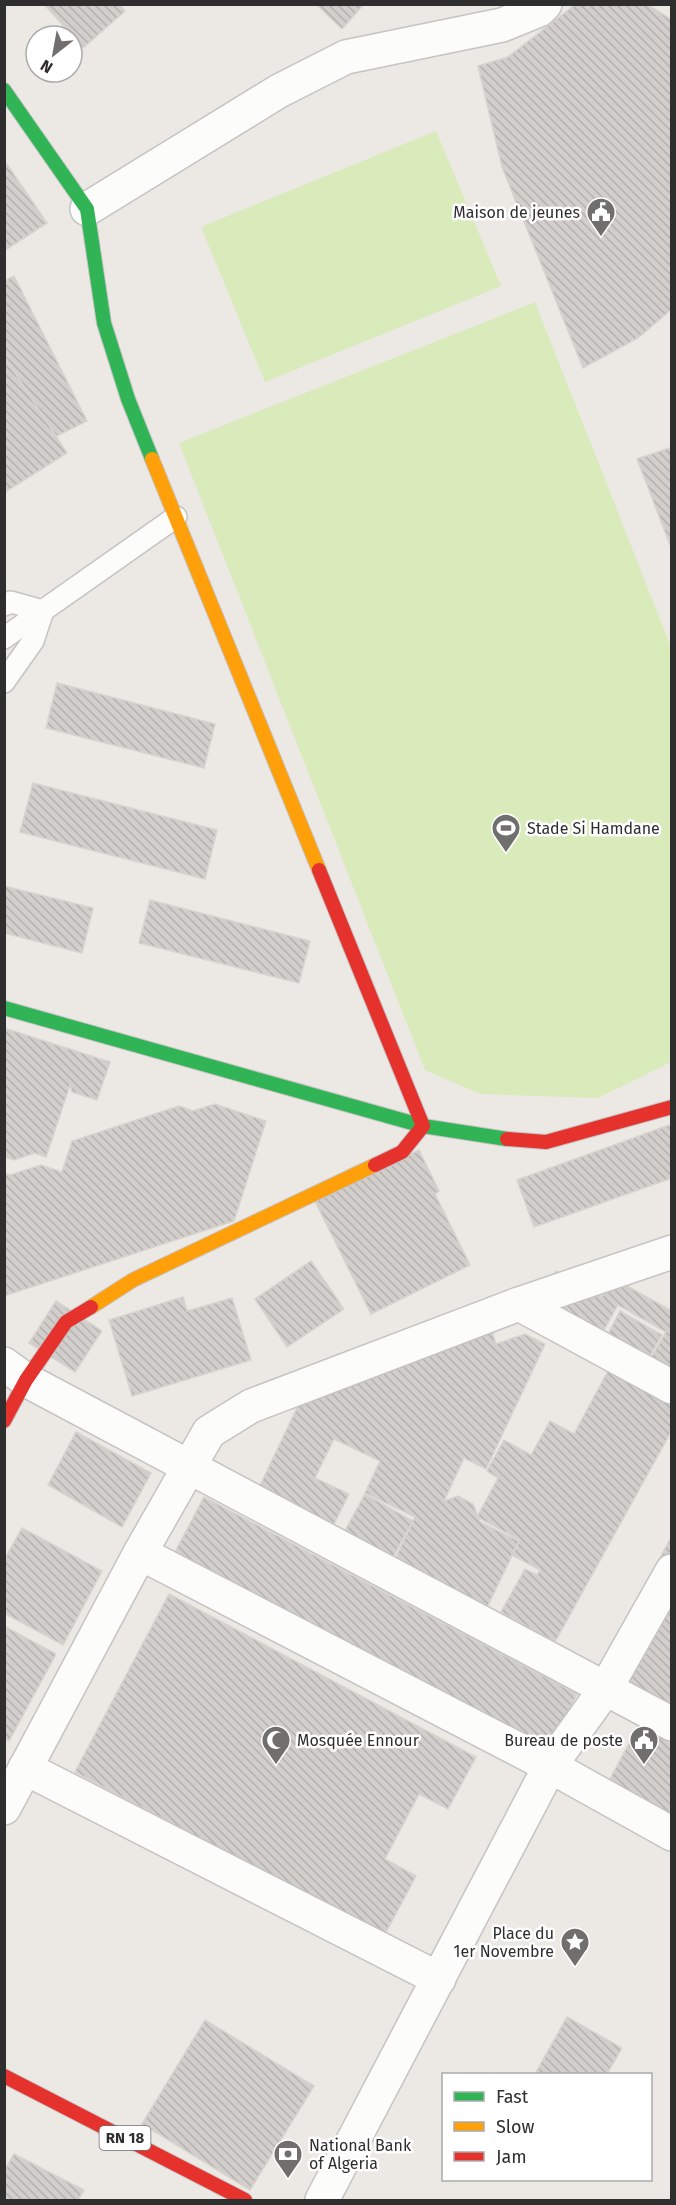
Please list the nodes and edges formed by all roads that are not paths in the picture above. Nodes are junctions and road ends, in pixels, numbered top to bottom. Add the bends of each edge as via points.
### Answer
1 (545, 4) edge
2 (4, 90) edge
3 (87, 209) junction
4 (176, 517) junction
5 (4, 605) edge
6 (43, 611) junction
7 (4, 638) edge
8 (4, 682) edge
9 (4, 1008) edge
10 (672, 1107) edge
11 (423, 1126) junction
12 (672, 1252) edge
13 (519, 1304) junction
14 (15, 1372) edge
15 (672, 1387) edge
16 (4, 1421) edge
17 (189, 1467) junction
18 (140, 1553) junction
19 (672, 1571) edge
20 (606, 1688) junction
21 (672, 1724) edge
22 (550, 1766) junction
23 (25, 1768) junction
24 (4, 1808) edge
25 (672, 1834) edge
26 (438, 1979) junction
27 (4, 2076) edge
28 (245, 2200) edge
29 (322, 2200) edge

1 - 3 street via 540,10 502,25 346,57 279,91
2 - 3 street
3 - 4 street via 104,323 128,399
4 - 6 lane
4 - 11 street
5 - 6 lane via 12,602
6 - 7 lane
6 - 8 lane via 33,641
9 - 11 street
10 - 11 street via 546,1142 491,1138
11 - 14 street via 402,1152 133,1280 66,1322
12 - 13 street
13 - 15 street
13 - 17 street via 251,1406 209,1432
14 - 16 street
14 - 17 street
17 - 18 street
17 - 20 street
18 - 22 street
18 - 23 street
19 - 20 street
20 - 21 street
20 - 22 street
22 - 25 street
22 - 26 street
23 - 24 street
23 - 26 street
26 - 29 street
27 - 28 street, RN 18

